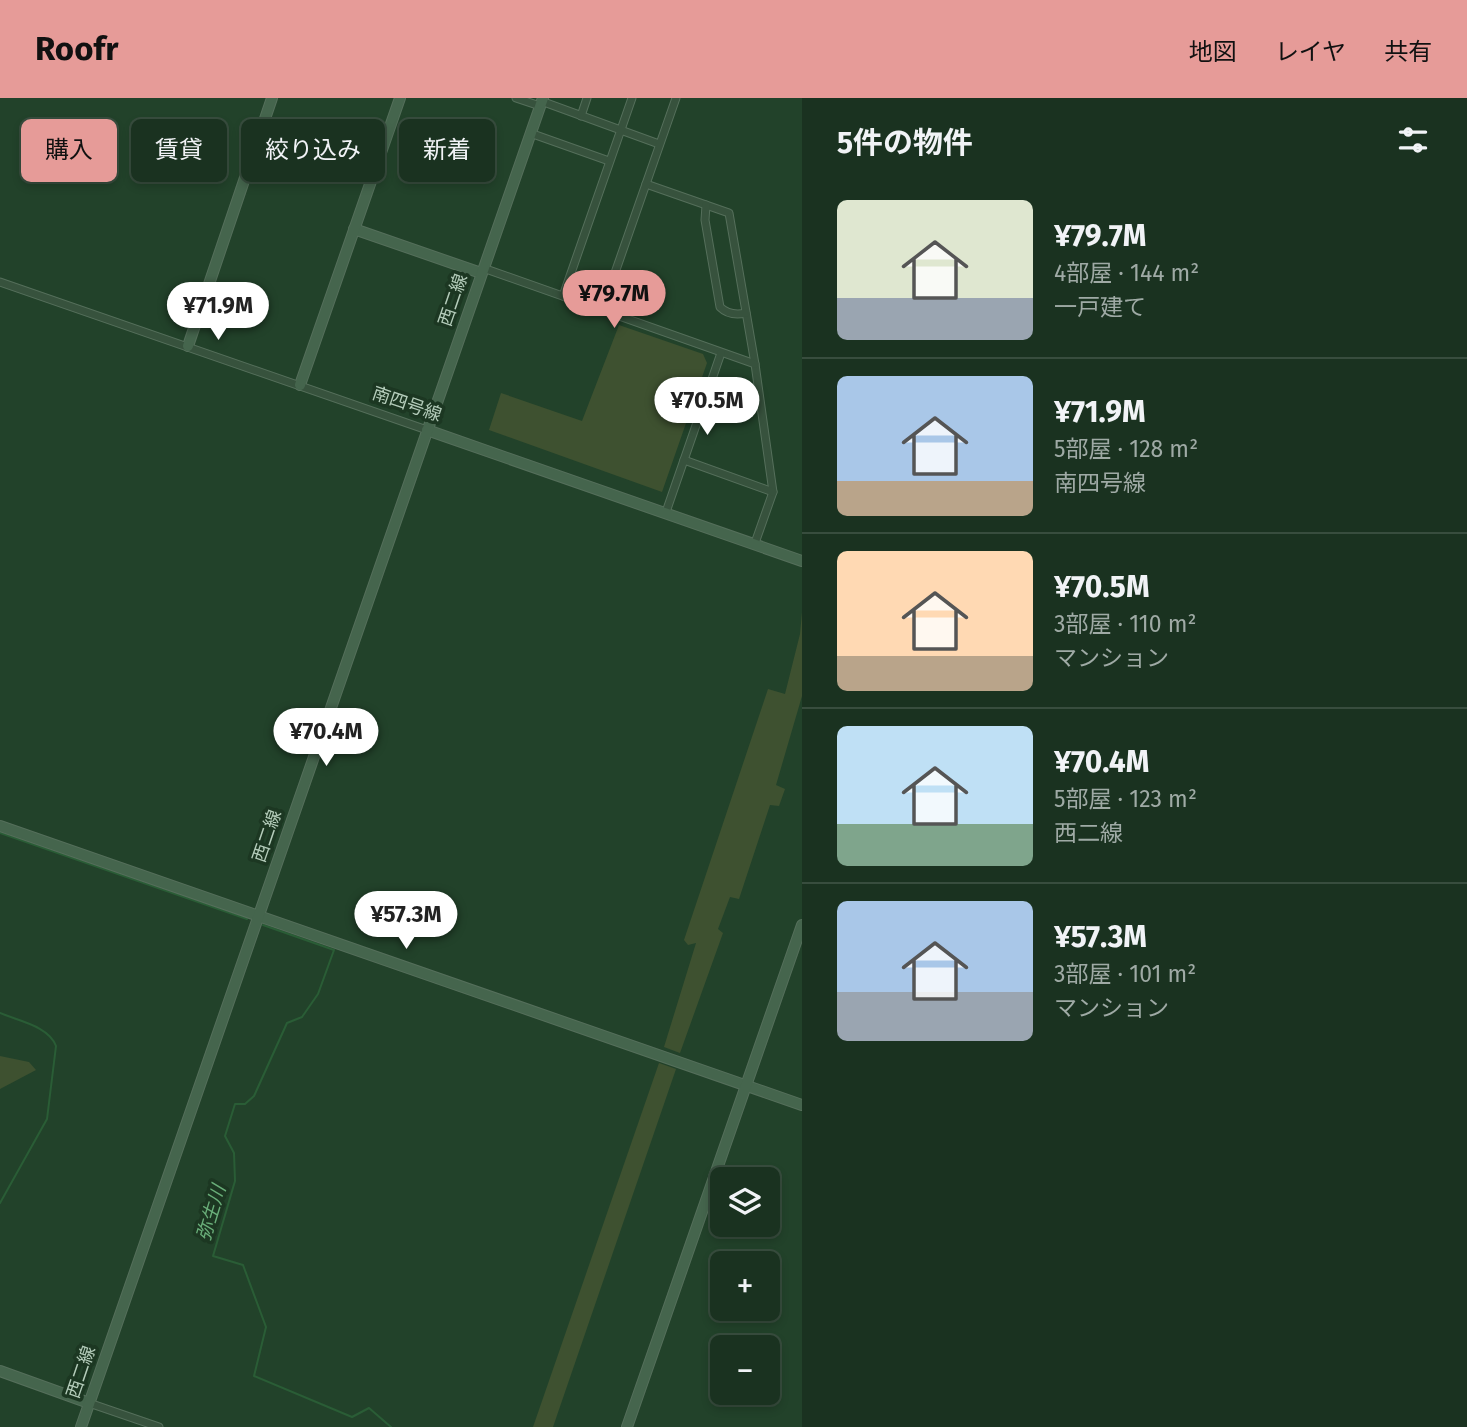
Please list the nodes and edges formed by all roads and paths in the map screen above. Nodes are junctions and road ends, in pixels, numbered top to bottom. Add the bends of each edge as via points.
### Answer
1 (272, 98) edge
2 (400, 98) edge
3 (516, 98) edge
4 (587, 98) edge
5 (632, 98) edge
6 (676, 98) edge
7 (541, 102) edge
8 (581, 116) junction
9 (620, 130) junction
10 (530, 133) junction
11 (659, 144) junction
12 (609, 161) junction
13 (646, 184) junction
14 (706, 205) junction
15 (354, 229) junction
16 (482, 271) junction
17 (0, 282) edge
18 (563, 296) junction
19 (602, 310) junction
20 (746, 313) junction
21 (188, 346) junction
22 (721, 353) junction
23 (755, 364) junction
24 (300, 385) junction
25 (427, 430) junction
26 (684, 460) junction
27 (773, 492) junction
28 (666, 512) junction
29 (755, 544) junction
30 (802, 561) edge
31 (0, 826) edge
32 (258, 916) junction
33 (802, 925) edge
34 (745, 1085) junction
35 (802, 1105) edge
36 (0, 1371) edge
37 (89, 1402) junction
38 (81, 1427) edge
39 (159, 1427) edge
40 (627, 1427) edge

1 - 21 street
2 - 15 street
3 - 7 street
4 - 8 street
5 - 9 street
6 - 11 street
7 - 8 street
7 - 10 street, 西二線
8 - 9 street
9 - 11 street
9 - 12 street
10 - 12 street
10 - 16 street, 西二線
11 - 13 street
12 - 18 street
13 - 14 street
13 - 19 street
14 - 20 street via 729,213
14 - 20 street via 720,307
15 - 16 street
15 - 24 street
16 - 18 street
16 - 25 street, 西二線
17 - 21 street, 南四号線
18 - 19 street
19 - 22 street
20 - 23 street
21 - 24 street, 南四号線
22 - 23 street
22 - 26 street
23 - 27 street
24 - 25 street, 南四号線
25 - 28 street, 南四号線
25 - 32 street, 西二線
26 - 27 street
26 - 28 street
27 - 29 street
28 - 29 street, 南四号線
29 - 30 street, 南四号線
31 - 32 street
32 - 34 street
32 - 37 street, 西二線
33 - 34 street
34 - 35 street
34 - 40 street
36 - 37 street
37 - 38 street, 西二線
37 - 39 street

